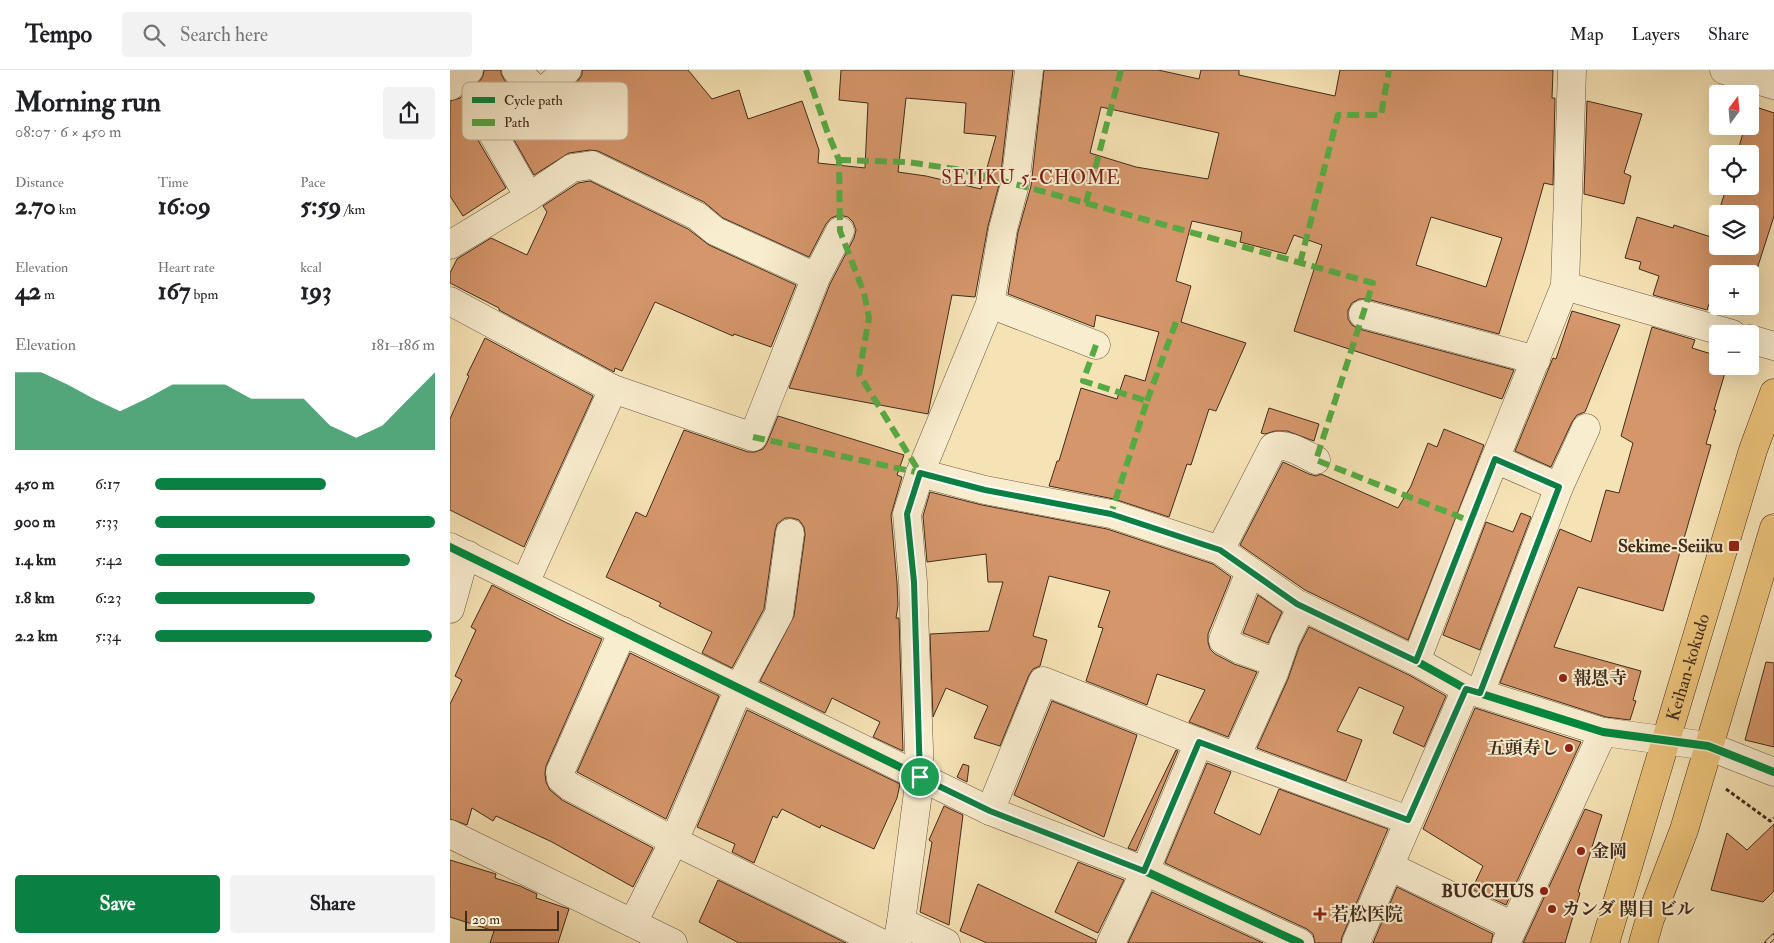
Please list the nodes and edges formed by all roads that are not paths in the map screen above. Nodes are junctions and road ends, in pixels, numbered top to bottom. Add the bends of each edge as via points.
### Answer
1 (469, 70) edge
2 (516, 70) edge
3 (567, 70) edge
4 (1029, 70) edge
5 (1572, 70) edge
6 (1724, 70) edge
7 (528, 82) edge
8 (554, 82) edge
9 (1774, 85) edge
10 (450, 86) edge
11 (496, 140) edge
12 (529, 197) junction
13 (840, 231) dead end
14 (450, 245) edge
15 (816, 277) junction
16 (1565, 286) junction
17 (450, 301) edge
18 (990, 304) junction
19 (1363, 314) dead end
20 (1709, 327) edge
21 (1759, 342) edge
22 (1096, 345) dead end
23 (1774, 346) edge
24 (1536, 360) junction
25 (613, 389) junction
26 (1774, 393) edge
27 (1586, 428) dead end
28 (1495, 459) junction
29 (1316, 460) dead end
30 (920, 473) junction
31 (1559, 487) junction
32 (1774, 528) edge
33 (790, 533) dead end
34 (1220, 550) junction
35 (459, 551) edge
36 (1250, 572) junction
37 (1767, 577) edge
38 (525, 583) junction
39 (1302, 606) junction
40 (450, 609) edge
41 (624, 631) junction
42 (1416, 661) junction
43 (1277, 663) junction
44 (739, 688) junction
45 (1473, 691) junction
46 (1603, 732) junction
47 (1666, 740) junction
48 (1199, 742) junction
49 (1708, 746) junction
50 (1236, 757) junction
51 (1774, 772) edge
52 (920, 777) junction
53 (990, 811) junction
54 (1408, 820) junction
55 (450, 834) edge
56 (674, 840) junction
57 (1389, 866) junction
58 (1144, 871) junction
59 (633, 923) junction
60 (899, 932) edge
61 (1510, 935) edge
62 (673, 943) edge
63 (881, 943) edge
64 (946, 943) edge
65 (1111, 943) edge
66 (1300, 943) edge
67 (1356, 943) edge
68 (1605, 943) edge
69 (1643, 943) edge

1 - 10 street
2 - 7 street
3 - 8 street
4 - 18 street via 1016,184 1003,229
5 - 16 street
6 - 9 street
11 - 12 street
12 - 14 street
12 - 15 street via 572,168 592,165 698,216 715,231
13 - 15 street
15 - 25 street via 753,437
16 - 20 street
16 - 24 street
17 - 25 street
18 - 22 street
18 - 30 street
19 - 24 street
21 - 23 street
24 - 28 street
25 - 38 street
26 - 47 highway, Keihan-kokudo via 1753,450
27 - 31 street
28 - 31 street
28 - 42 street
29 - 34 street via 1287,447 1273,447
30 - 34 street via 985,490 1111,514
30 - 52 street via 907,514 914,582
31 - 45 street
32 - 37 highway
33 - 44 street via 779,614
34 - 36 street
35 - 38 street
35 - 40 street via 461,570
36 - 39 street
36 - 43 street via 1223,640
37 - 49 highway
38 - 41 street
39 - 42 street
39 - 43 street
41 - 44 street
41 - 56 street via 560,772 569,786
42 - 45 street
43 - 50 street
44 - 52 street
44 - 56 street
45 - 46 street
45 - 54 street
46 - 47 street
46 - 61 street
47 - 49 street
47 - 68 highway, Keihan-kokudo
48 - 50 street
48 - 53 street via 1043,681
48 - 58 street
49 - 51 street
49 - 69 highway via 1684,830
50 - 54 street
52 - 53 street
52 - 60 street
53 - 58 street
54 - 57 street
55 - 59 street
56 - 59 street
56 - 63 street
57 - 61 street
57 - 67 street
58 - 65 street
58 - 66 street
59 - 62 street
60 - 64 street

